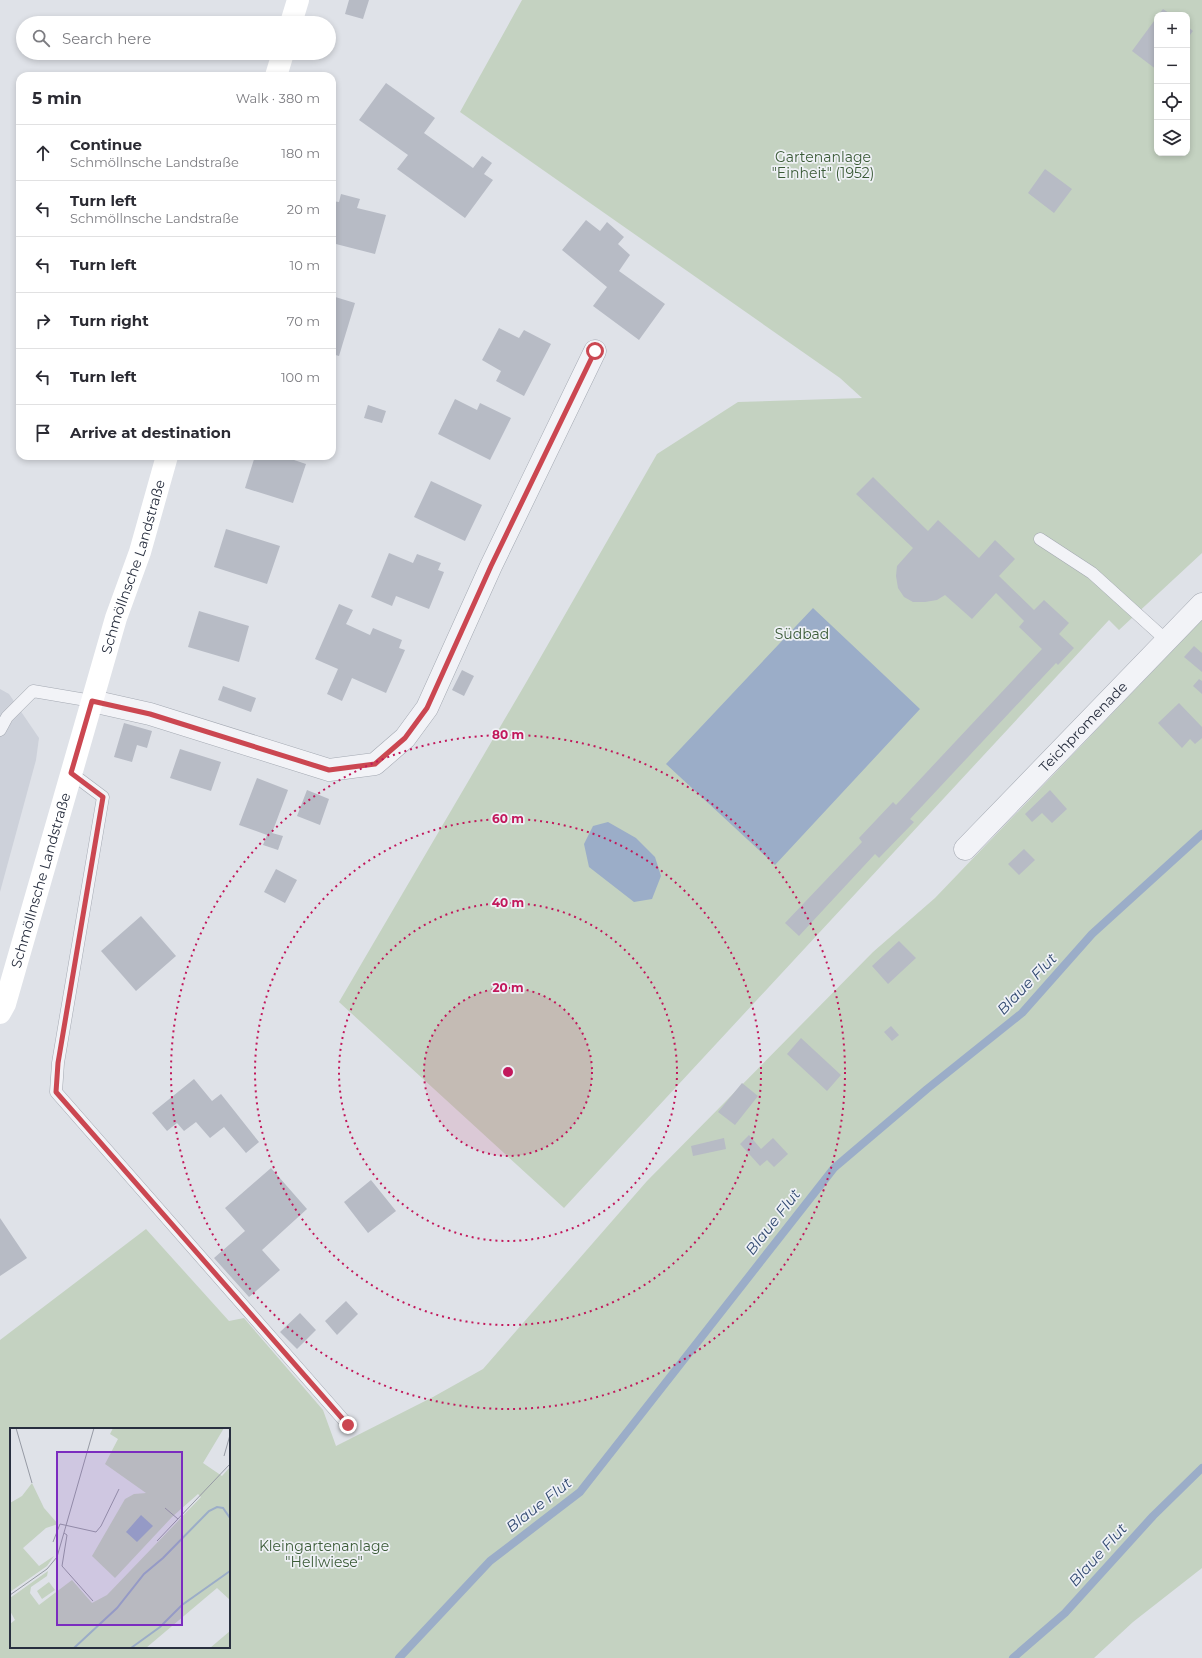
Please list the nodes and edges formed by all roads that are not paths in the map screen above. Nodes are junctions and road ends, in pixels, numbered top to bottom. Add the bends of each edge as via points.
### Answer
1 (298, 0) edge
2 (293, 16) edge
3 (281, 60) edge
4 (277, 72) edge
5 (595, 351) dead end
6 (166, 460) edge
7 (1040, 539) dead end
8 (1202, 604) edge
9 (1166, 640) junction
10 (92, 701) junction
11 (0, 730) edge
12 (71, 773) junction
13 (964, 849) dead end
14 (0, 1013) edge
15 (348, 1425) dead end

1 - 2 main road
3 - 4 main road
5 - 10 street via 491,566 427,708 405,738 375,764 329,770 150,714
6 - 10 main road, Schmöllnsche Landstraße via 140,552 116,618
7 - 9 lane via 1092,573
8 - 9 street, Teichpromenade
9 - 13 street, Teichpromenade
10 - 11 lane via 33,691 7,717
10 - 12 main road, Schmöllnsche Landstraße
12 - 14 main road, Schmöllnsche Landstraße via 5,1004
12 - 15 lane via 103,797 58,1063 56,1092

